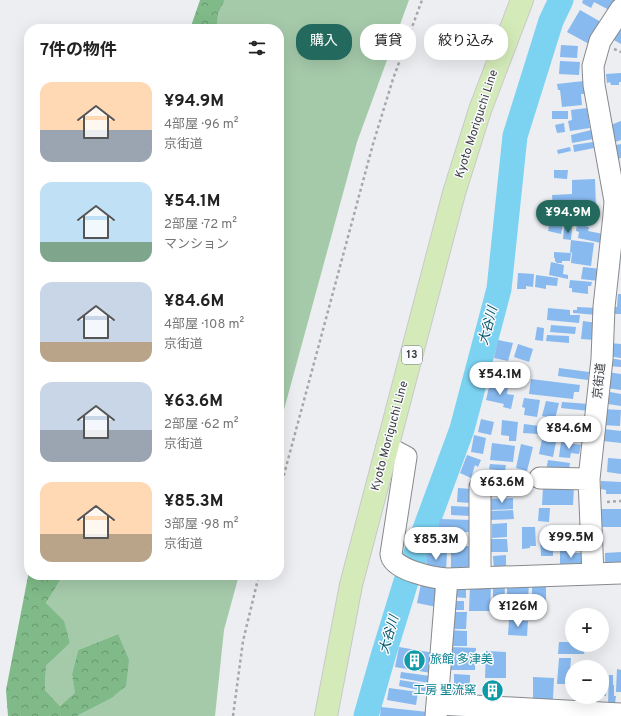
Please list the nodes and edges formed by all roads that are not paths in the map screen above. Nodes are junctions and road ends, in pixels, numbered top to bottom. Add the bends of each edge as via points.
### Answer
1 (522, 0) edge
2 (621, 9) edge
3 (387, 447) junction
4 (540, 478) dead end
5 (589, 479) junction
6 (480, 488) dead end
7 (621, 573) edge
8 (594, 574) junction
9 (480, 578) junction
10 (447, 579) junction
11 (437, 710) edge
12 (621, 714) edge
13 (326, 716) edge

1 - 3 main road, Kyoto Moriguchi Line / 13 via 480,110 454,193
2 - 5 street, 京街道 via 600,41 593,66 594,85 615,201
3 - 10 street via 406,457 391,559 420,574
3 - 13 main road, Kyoto Moriguchi Line / 13 via 351,585
4 - 5 street
5 - 8 street, 京街道
6 - 9 street
7 - 8 street
8 - 9 street
9 - 10 street
10 - 11 street
11 - 12 street

